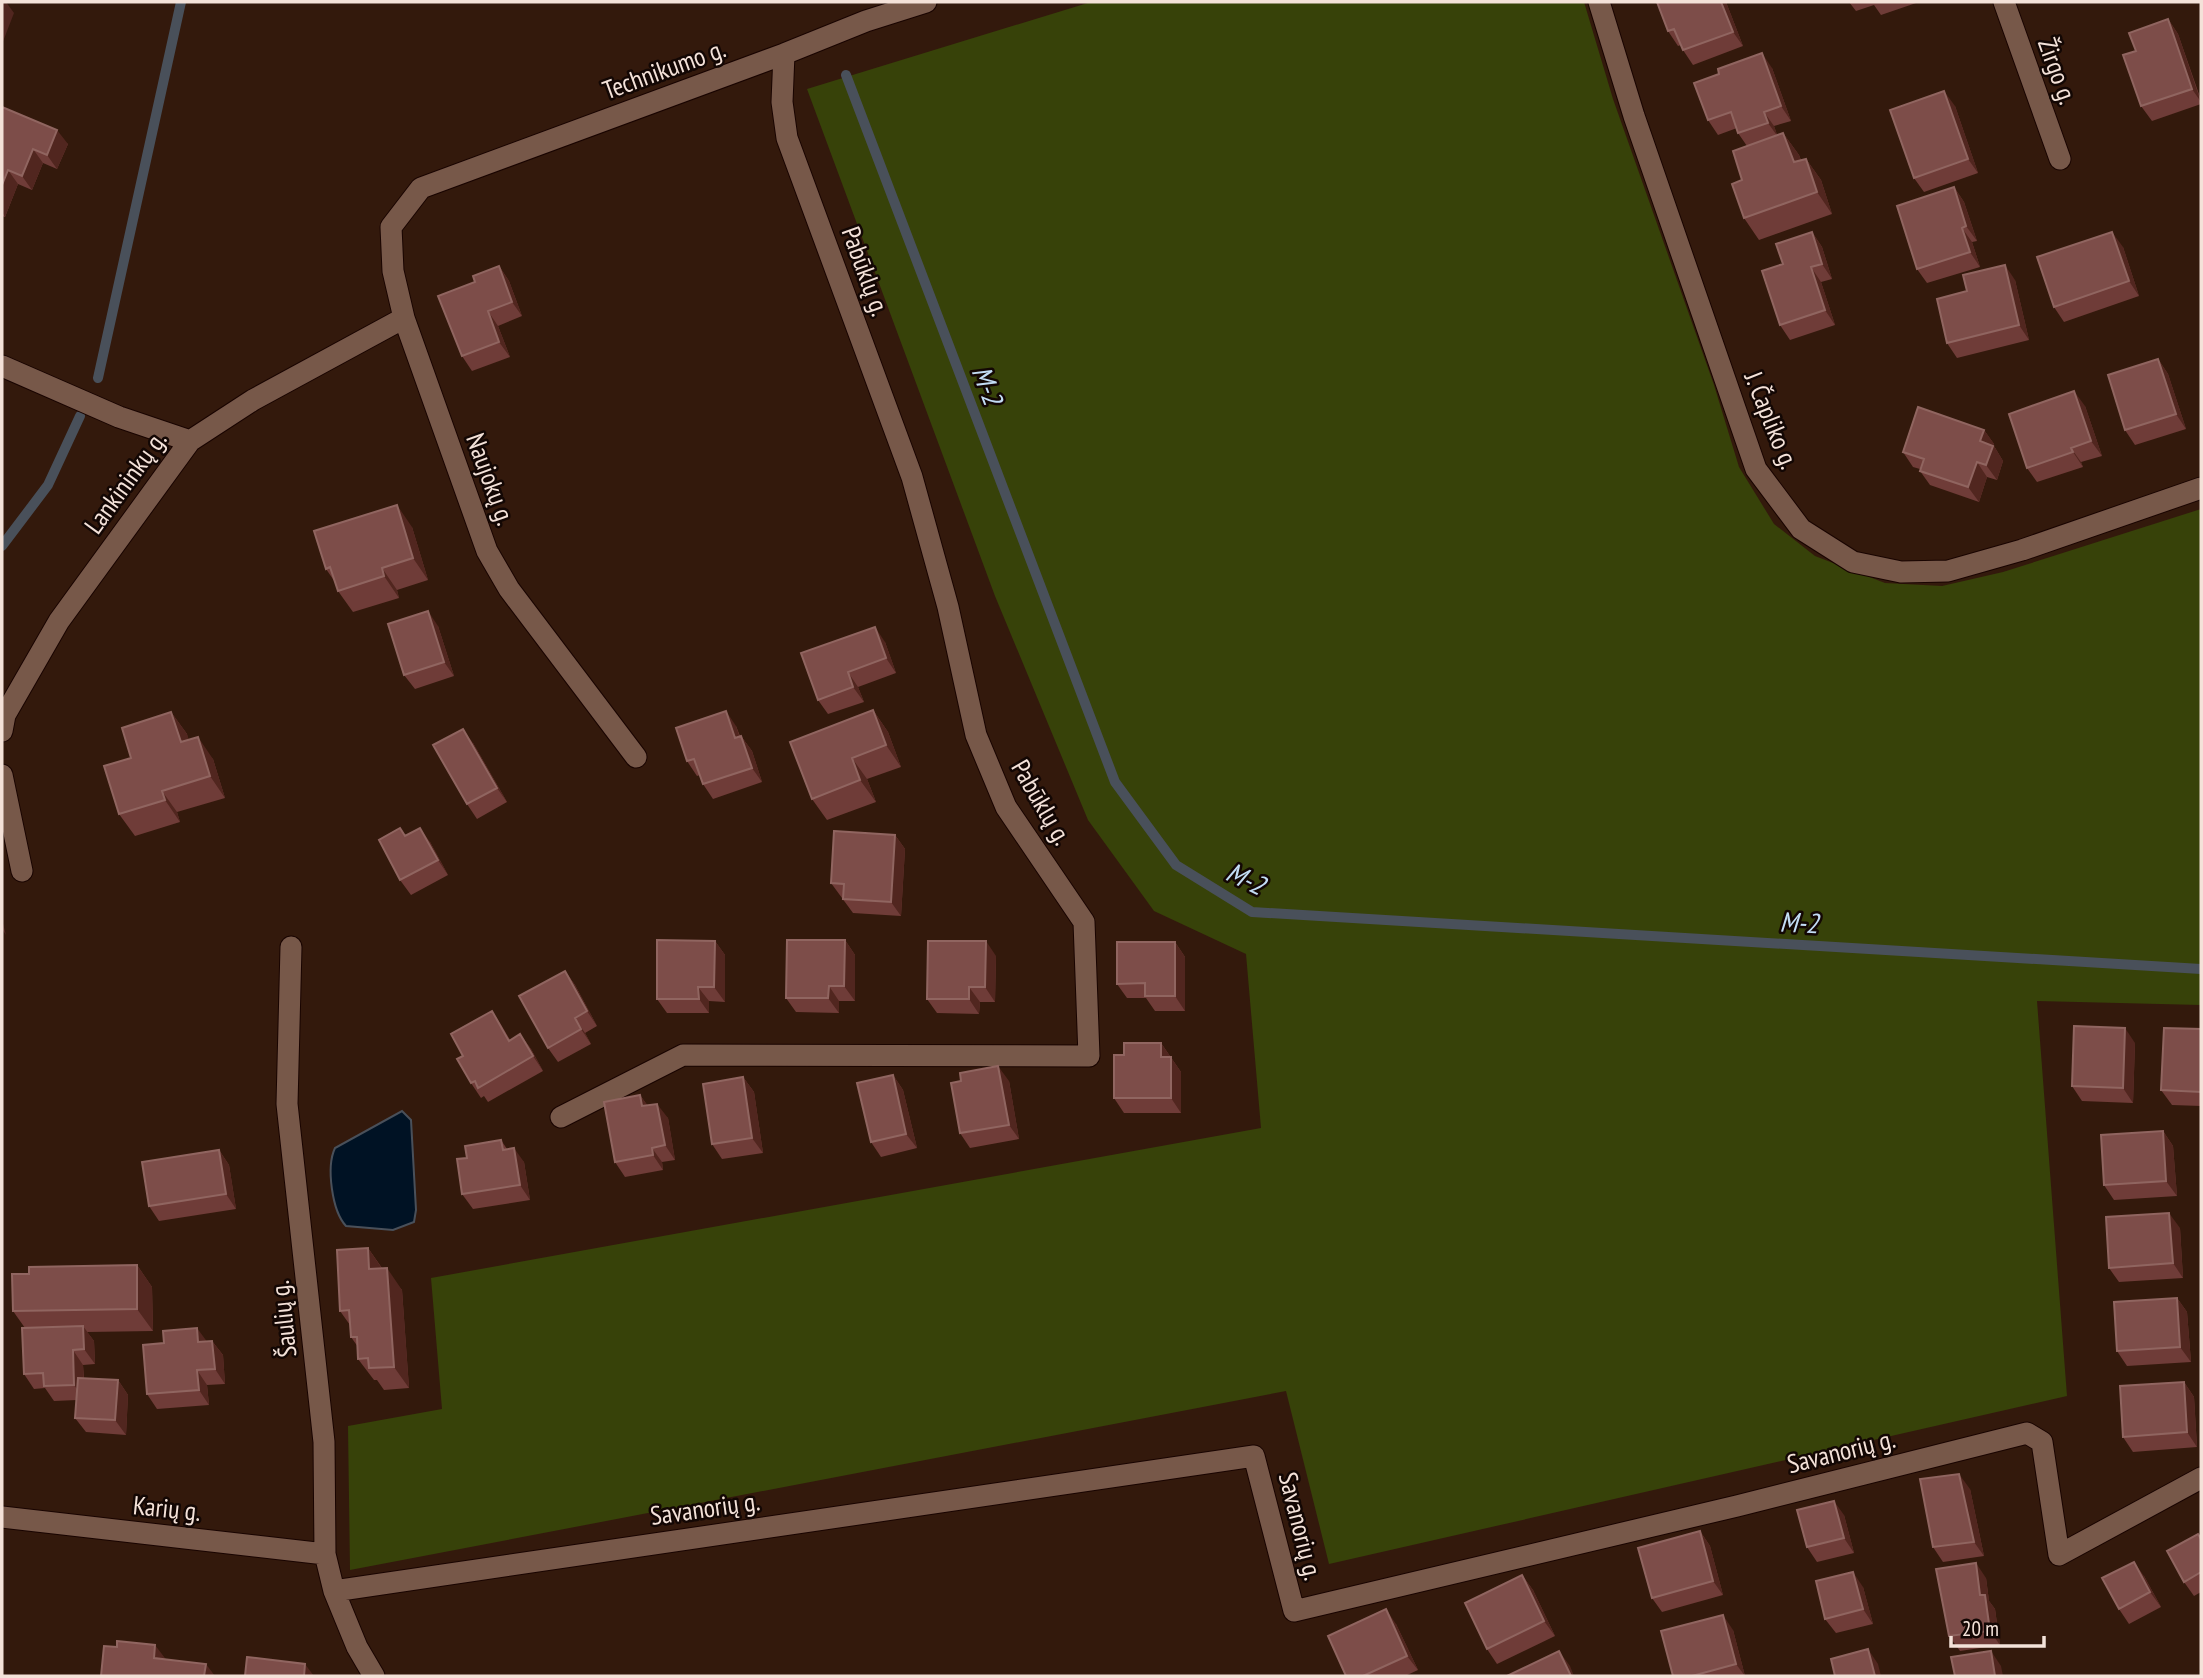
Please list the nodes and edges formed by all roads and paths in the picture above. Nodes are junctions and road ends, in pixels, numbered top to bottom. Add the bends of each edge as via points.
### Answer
1 (926, 2) edge
2 (1599, 2) edge
3 (2004, 2) edge
4 (863, 11) edge
5 (784, 54) junction
6 (2060, 159) dead end
7 (421, 188) joint
8 (404, 318) junction
9 (2, 366) edge
10 (190, 441) junction
11 (2201, 488) edge
12 (2, 731) edge
13 (636, 757) dead end
14 (2, 775) edge
15 (22, 871) dead end
16 (291, 947) dead end
17 (561, 1117) dead end
18 (2201, 1478) edge
19 (2, 1517) edge
20 (325, 1554) junction
21 (334, 1591) junction
22 (374, 1676) edge

1 - 4 street, Technikumo g.
2 - 11 street, J. Čapliko g. via 1756,469 1801,529 1853,562 1901,572 1948,571
3 - 6 street, Žirgo g.
4 - 5 street, Technikumo g.
5 - 7 street, Technikumo g.
5 - 17 street, Pabūklų g. via 782,102 787,138 912,477 948,607 976,735 1006,807 1084,922 1089,1056 683,1055
7 - 8 street, Naujokų g. via 391,227
8 - 10 street, Lankininkų g. via 253,400
8 - 13 street, Naujokų g. via 486,551 509,589
9 - 10 street via 119,417
10 - 12 street, Lankininkų g. via 59,621 5,715
14 - 15 street
16 - 20 street, Šaulių g. via 287,1104 324,1442
18 - 21 street, Savanorių g. via 2059,1555 2042,1442 2027,1433 1294,1611 1254,1456
19 - 20 street, Karių g.
20 - 21 street, Šaulių g.
21 - 22 street, Šaulių g.

